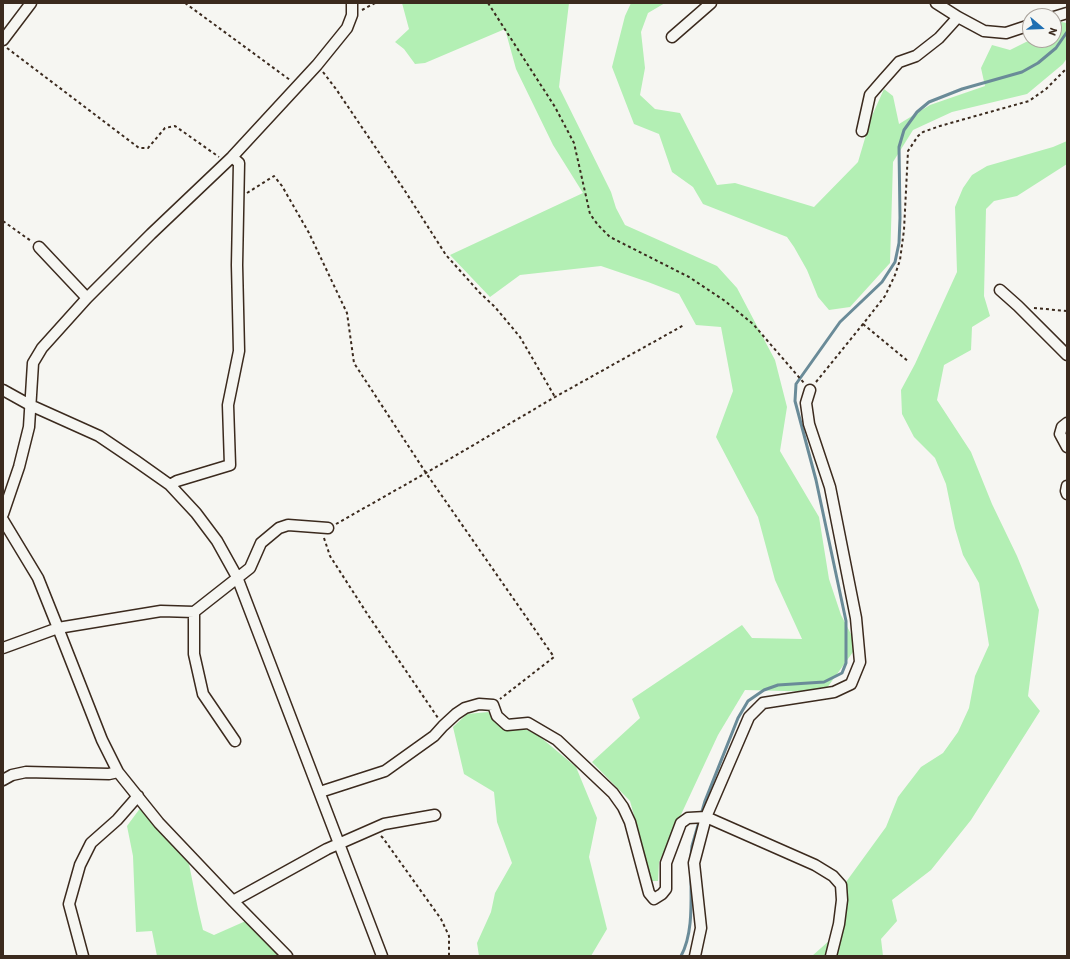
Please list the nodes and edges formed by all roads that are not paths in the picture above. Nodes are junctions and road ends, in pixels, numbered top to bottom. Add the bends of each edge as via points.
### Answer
1 (31, 3) edge
2 (352, 3) edge
3 (711, 3) edge
4 (936, 3) edge
5 (958, 17) junction
6 (1022, 28) edge
7 (672, 37) dead end
8 (3, 40) edge
9 (862, 131) dead end
10 (229, 160) junction
11 (38, 247) road end
12 (1000, 290) dead end
13 (87, 298) junction
14 (1067, 355) edge
15 (3, 390) edge
16 (810, 390) road end
17 (30, 405) junction
18 (1067, 423) edge
19 (1067, 447) edge
20 (170, 485) junction
21 (1067, 486) edge
22 (1067, 494) edge
23 (3, 514) edge
24 (3, 520) edge
25 (324, 528) road end
26 (237, 576) junction
27 (194, 612) junction
28 (58, 628) junction
29 (3, 648) edge
30 (235, 741) dead end
31 (118, 772) junction
32 (3, 780) edge
33 (320, 792) junction
34 (138, 796) junction
35 (435, 815) dead end
36 (706, 817) junction
37 (339, 844) junction
38 (232, 901) junction
39 (82, 956) edge
40 (287, 956) edge
41 (382, 956) edge
42 (695, 956) edge
43 (831, 956) edge

1 - 8 street
2 - 10 street via 352,16 347,28 317,65
3 - 7 street
4 - 5 street
5 - 6 street via 984,31 1006,33
5 - 9 street via 939,38 916,56 899,62 870,95
10 - 13 street
10 - 20 street via 239,163 236,265 239,351 228,405 230,465
11 - 13 street
12 - 14 street
13 - 17 street via 42,348 33,363
15 - 17 street
16 - 36 street via 806,403 809,424 830,487 856,618 860,662 851,684 834,692 763,703 749,717
17 - 20 street via 99,436
17 - 23 street via 29,426 19,467
18 - 19 street via 1062,427 1060,434
20 - 26 street via 218,541
21 - 22 street
24 - 28 street via 38,578
25 - 26 street via 279,528 261,543 250,568
26 - 27 street
26 - 33 street
27 - 28 street via 161,611
27 - 30 street via 194,654 203,694
28 - 29 street
28 - 31 street via 102,740
31 - 32 street via 26,772
31 - 34 street
33 - 36 street via 385,771 434,736 464,708 479,704 493,705 496,716 507,725 528,723 557,740 612,794 623,807 630,822 648,893 654,899 666,889 666,863 681,823 688,818
33 - 37 street
34 - 38 street via 159,823
34 - 39 street via 118,820 91,843 80,866 69,904
35 - 37 street via 384,824
36 - 42 street via 694,863 701,928
36 - 43 street via 815,865 833,876 841,885 842,900
37 - 38 street
37 - 41 street
38 - 40 street

